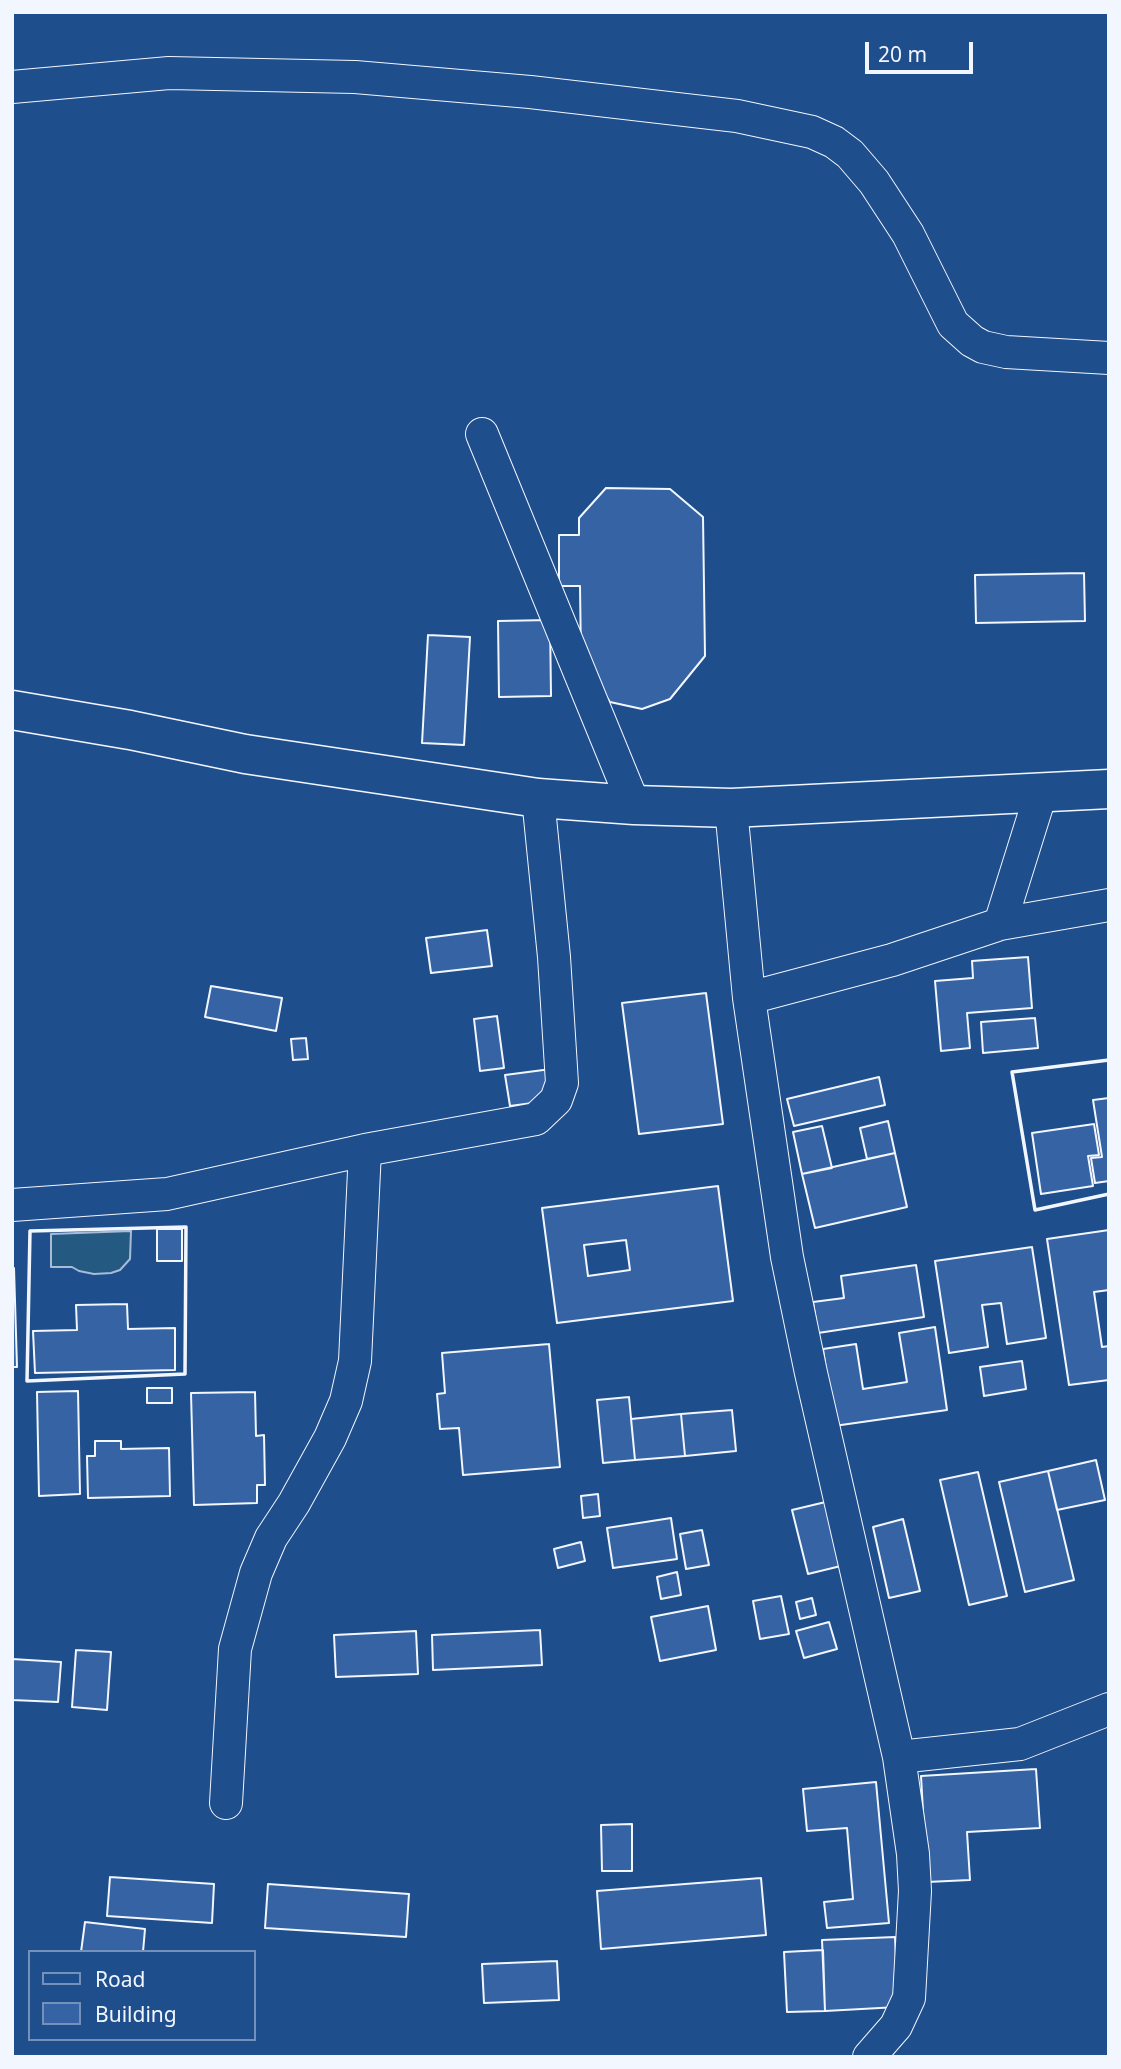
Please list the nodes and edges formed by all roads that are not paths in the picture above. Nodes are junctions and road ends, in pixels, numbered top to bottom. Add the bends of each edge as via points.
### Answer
1 (12, 87) edge
2 (1109, 358) edge
3 (482, 434) dead end
4 (12, 710) edge
5 (1109, 789) edge
6 (1041, 793) junction
7 (538, 797) junction
8 (634, 805) junction
9 (731, 808) junction
10 (1109, 905) edge
11 (1000, 925) junction
12 (749, 998) junction
13 (365, 1150) junction
14 (12, 1205) edge
15 (1109, 1709) edge
16 (899, 1757) junction
17 (226, 1803) dead end
18 (869, 2057) edge

1 - 2 street via 169,73 355,77 737,116 812,132 850,154 874,182 908,234 953,324 972,341 1006,352
3 - 8 street
4 - 7 street via 245,754
5 - 6 street
6 - 9 street
6 - 11 street
7 - 8 street
7 - 13 street via 562,1066 556,1100 536,1119
8 - 9 street
9 - 12 street
10 - 11 street
11 - 12 street
12 - 16 street via 787,1256
13 - 14 street via 167,1194
13 - 17 street via 355,1362 346,1401 330,1438 271,1538 256,1573 235,1649
15 - 16 street via 1020,1744
16 - 18 street via 915,1891 909,1997 897,2026

